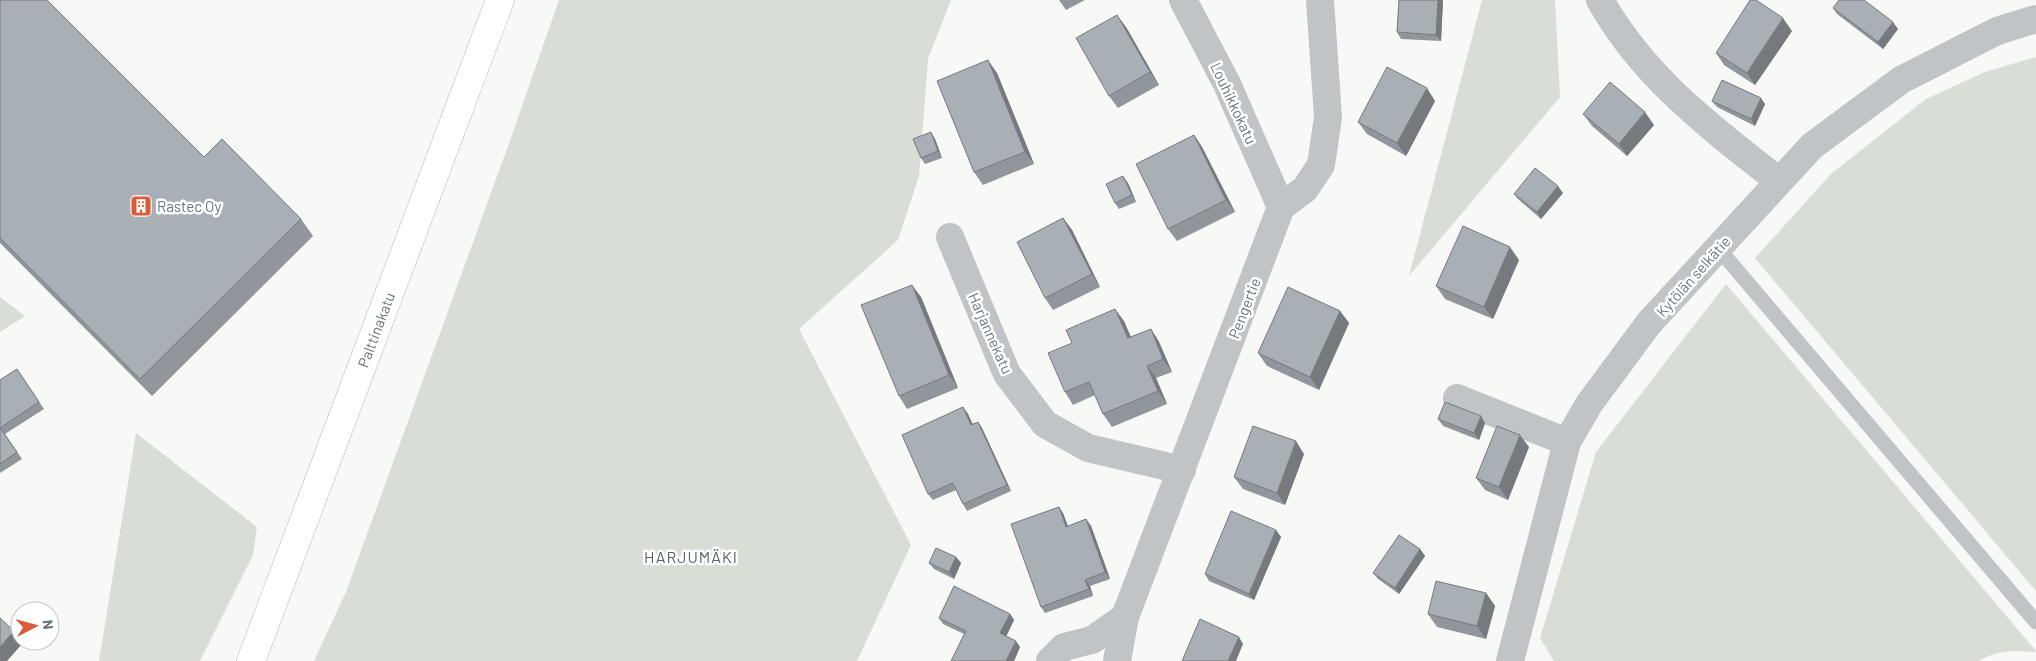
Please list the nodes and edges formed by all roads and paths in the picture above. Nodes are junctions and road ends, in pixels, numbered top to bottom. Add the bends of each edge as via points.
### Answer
1 (500, 0) edge
2 (1183, 0) edge
3 (1320, 0) edge
4 (1600, 0) edge
5 (2036, 19) edge
6 (1780, 181) junction
7 (1281, 207) junction
8 (950, 238) dead end
9 (1718, 248) junction
10 (1457, 398) dead end
11 (1567, 442) junction
12 (1182, 470) junction
13 (1125, 617) junction
14 (2036, 622) edge
15 (251, 661) edge
16 (1050, 661) edge
17 (1117, 661) edge
18 (1510, 661) edge

1 - 15 street, Palttinakatu
2 - 7 street, Louhikkokatu via 1227,84
3 - 7 street via 1328,117 1321,164 1305,188
4 - 6 street via 1613,24 1657,79 1698,118
5 - 6 street, Kytölän selkätie via 1997,31 1901,80 1812,146
6 - 9 street, Kytölän selkätie
7 - 12 street, Pengertie
8 - 12 street, Harjannekatu via 1007,374 1045,424 1088,448
9 - 11 street, Kytölän selkätie via 1650,323 1589,404
9 - 14 lane
10 - 11 street
11 - 18 street, Kytölän selkätie
12 - 13 street, Pengertie
13 - 16 street via 1092,640 1064,647
13 - 17 street, Pengertie

